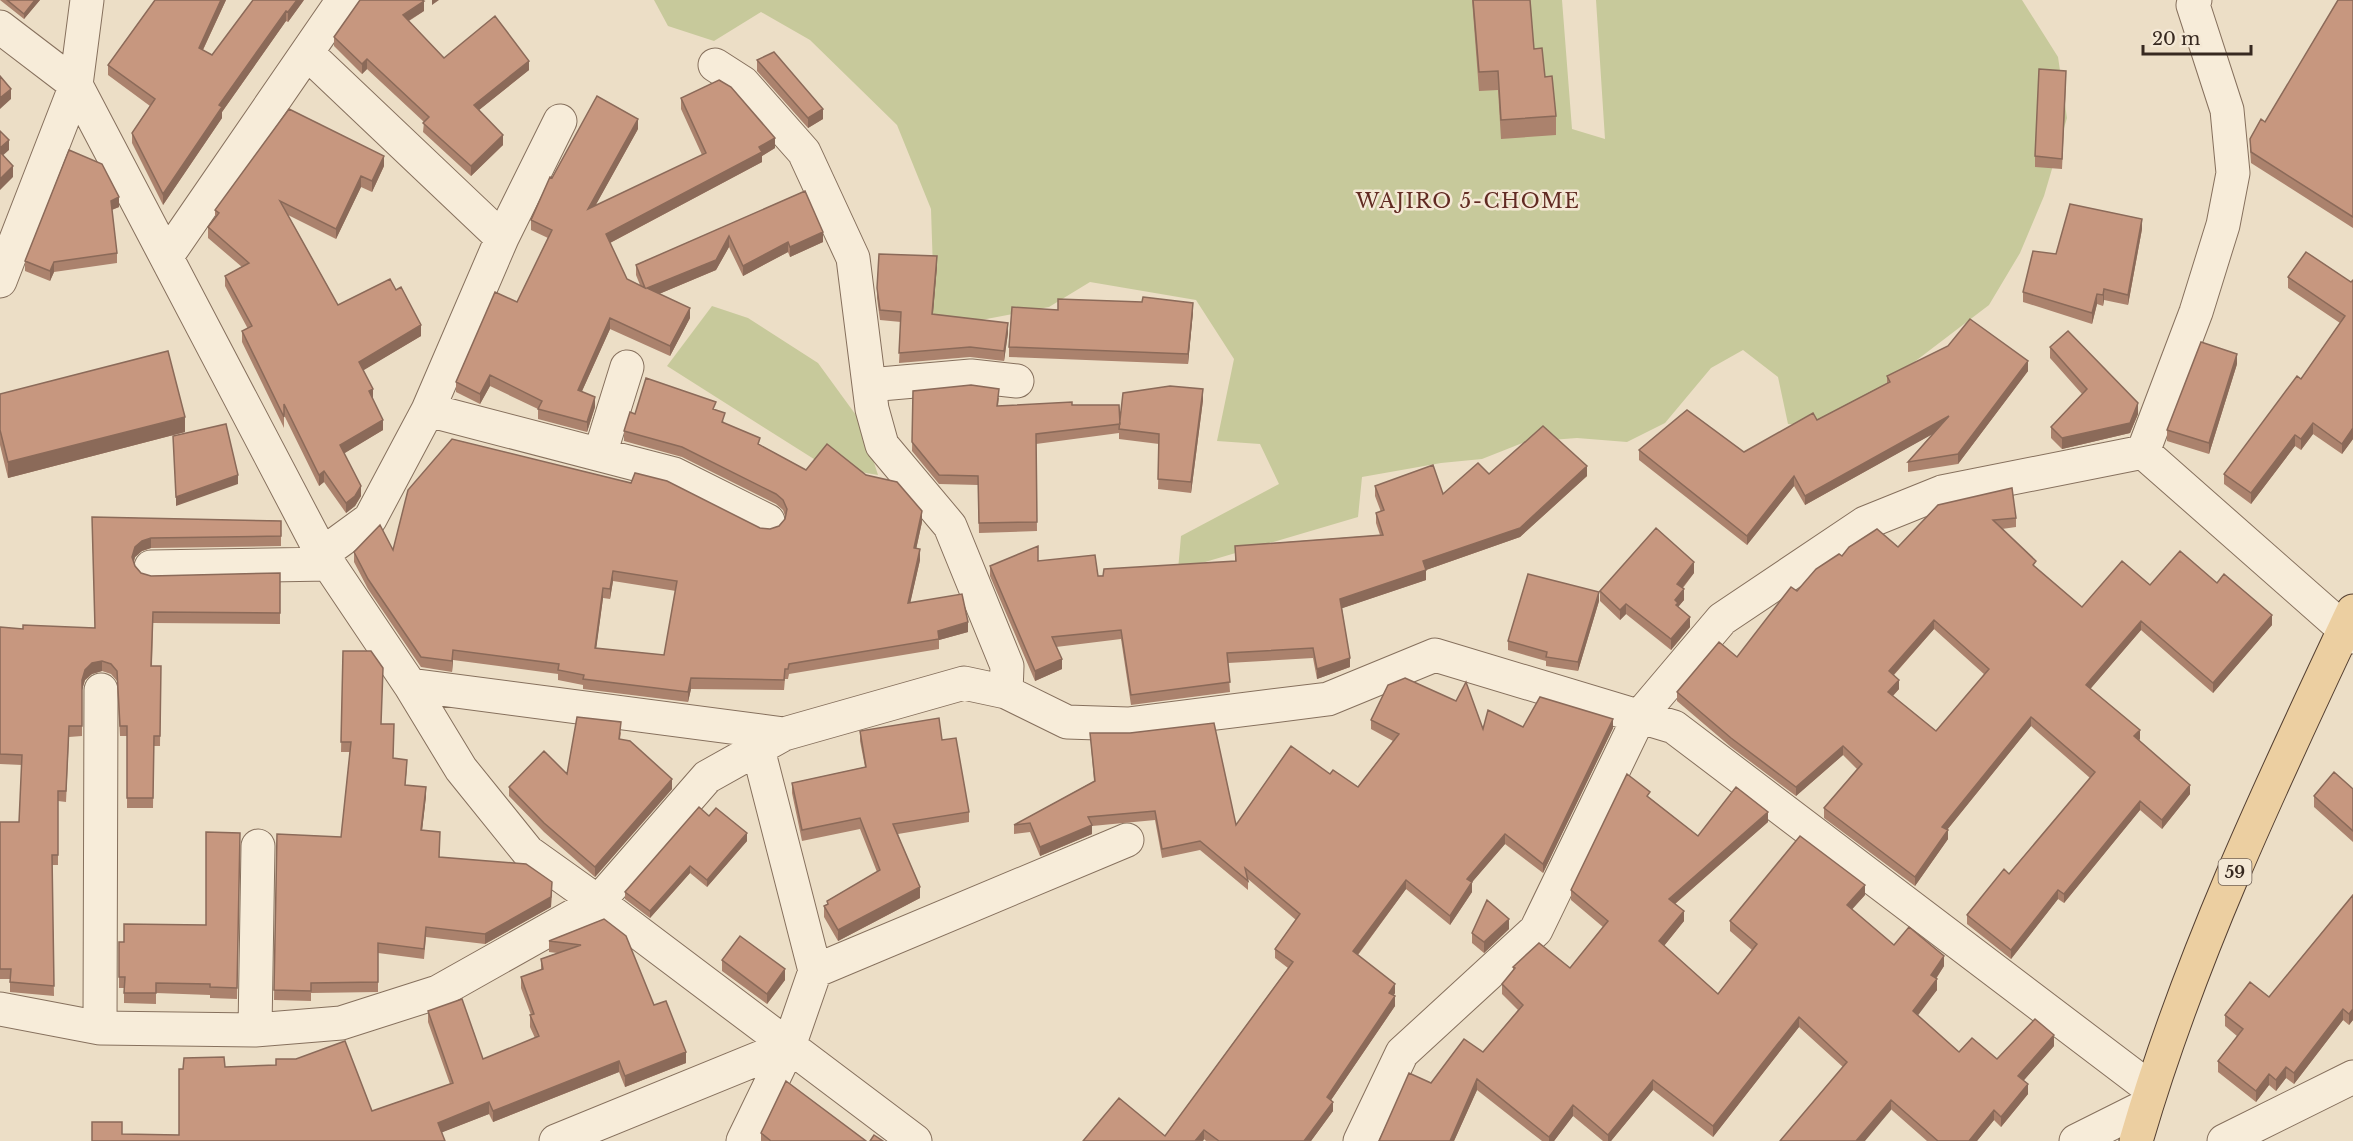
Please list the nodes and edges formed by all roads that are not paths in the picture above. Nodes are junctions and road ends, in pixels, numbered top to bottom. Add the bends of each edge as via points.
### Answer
1 (87, 0) edge
2 (343, 0) edge
3 (2195, 0) edge
4 (0, 27) edge
5 (307, 52) junction
6 (714, 65) dead end
7 (76, 85) junction
8 (561, 121) dead end
9 (502, 238) junction
10 (167, 256) junction
11 (3, 260) edge
12 (627, 367) dead end
13 (1017, 381) dead end
14 (869, 385) junction
15 (428, 410) junction
16 (2143, 452) junction
17 (600, 454) junction
18 (768, 521) dead end
19 (325, 559) junction
20 (151, 567) dead end
21 (2350, 626) edge
22 (410, 685) junction
23 (101, 690) dead end
24 (1006, 692) junction
25 (1639, 717) junction
26 (771, 741) junction
27 (1127, 840) dead end
28 (258, 846) dead end
29 (598, 902) junction
30 (815, 971) junction
31 (0, 1009) edge
32 (100, 1028) junction
33 (255, 1030) junction
34 (789, 1046) junction
35 (2353, 1077) edge
36 (2148, 1098) junction
37 (556, 1141) edge
38 (742, 1141) edge
39 (915, 1141) edge
40 (1360, 1141) edge
41 (2076, 1141) edge
42 (2136, 1141) edge
43 (2224, 1141) edge

1 - 7 street
2 - 5 street
3 - 16 street via 2193,5 2227,110 2233,173 2223,225 2196,312
4 - 7 street
5 - 9 street
5 - 10 street
6 - 14 street via 743,83 804,152 853,258
7 - 10 street
7 - 11 street
8 - 9 street
9 - 15 street
10 - 19 street
12 - 17 street
13 - 14 street via 971,375
14 - 24 street via 882,445 950,526 1007,666
15 - 17 street
15 - 19 street via 370,519
16 - 21 street
16 - 25 street via 1942,492 1865,523 1722,619
17 - 18 street via 674,474
19 - 20 street
19 - 22 street
21 - 36 main road, 59 via 2220,905
22 - 26 street
22 - 29 street via 461,769 528,852
23 - 32 street
24 - 25 street via 1067,722 1128,724 1328,699 1435,655
24 - 26 street via 964,683
25 - 36 street via 1674,727
25 - 40 street via 1536,930 1402,1053
26 - 29 street via 707,777
26 - 30 street
27 - 30 street
28 - 33 street
29 - 33 street via 438,992 341,1023
29 - 34 street
30 - 34 street
31 - 32 street
32 - 33 street
34 - 37 street
34 - 38 street
34 - 39 street
35 - 43 street
36 - 41 street
36 - 42 main road, 59

